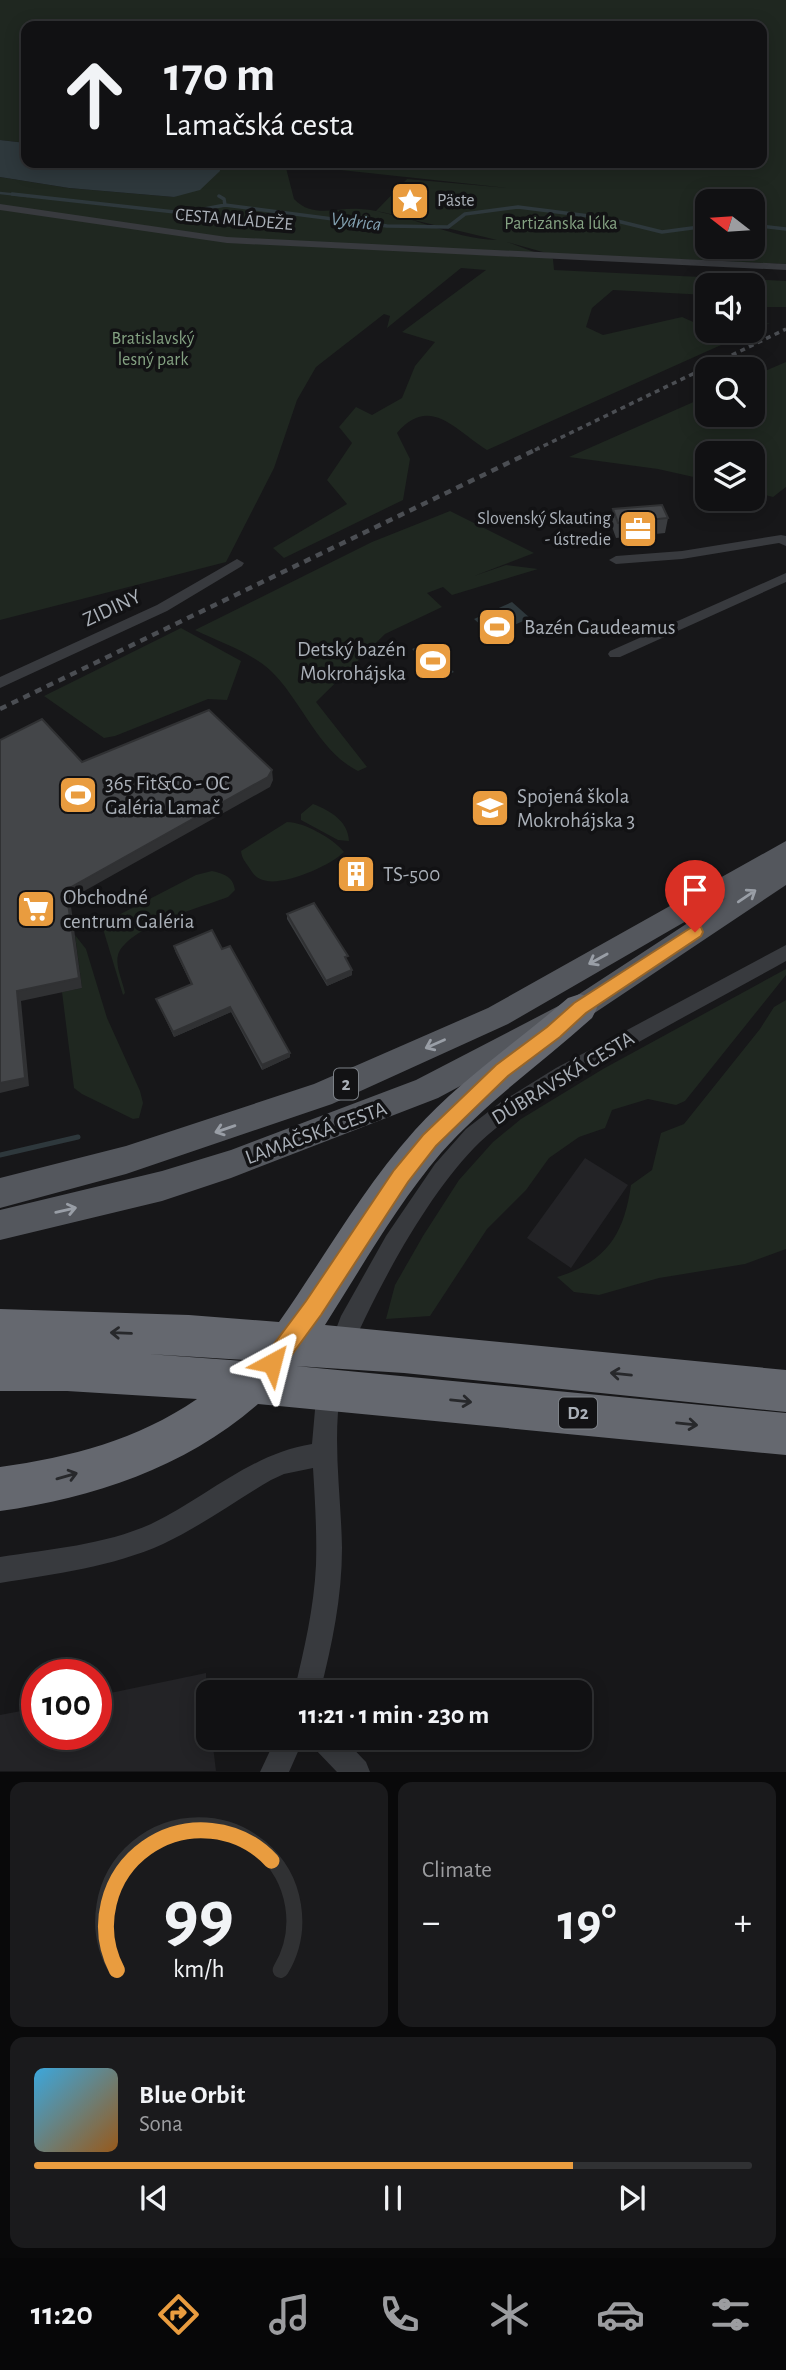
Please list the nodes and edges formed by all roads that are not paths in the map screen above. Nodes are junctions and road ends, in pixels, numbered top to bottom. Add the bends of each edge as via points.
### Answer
1 (0, 207) edge
2 (786, 267) edge
3 (786, 542) edge
4 (616, 560) dead end
5 (237, 564) dead end
6 (786, 577) edge
7 (615, 654) dead end
8 (0, 683) edge
9 (786, 851) edge
10 (786, 872) edge
11 (786, 951) edge
12 (580, 1008) junction
13 (0, 1193) edge
14 (0, 1225) edge
15 (0, 1329) edge
16 (0, 1370) edge
17 (786, 1391) edge
18 (786, 1434) edge
19 (326, 1454) junction
20 (0, 1489) edge
21 (0, 1570) edge
22 (310, 1680) edge
23 (284, 1750) edge
24 (335, 1750) edge
25 (274, 1772) edge
26 (356, 1772) edge

1 - 2 street, CESTA MLÁDEŽE via 227,240
3 - 4 street via 781,539
5 - 8 street, ZIDINY via 162,608
6 - 7 street
9 -> 13 main road, LAMAČSKÁ CESTA / 2 via 498,1016 321,1095 127,1160
12 -> 10 main road, LAMAČSKÁ CESTA / 2
11 - 19 street, DÚBRAVSKÁ CESTA via 563,1074 473,1136 442,1171 394,1243 349,1324 328,1395
14 -> 12 main road, LAMAČSKÁ CESTA / 2 via 162,1186 316,1134 427,1090
20 -> 12 highway via 57,1479 153,1449 235,1397 288,1344 429,1140 502,1070
17 -> 15 highway, D2 via 189,1335
16 -> 18 highway, D2 via 165,1375
19 - 21 street via 281,1463 151,1536
19 - 22 street, DÚBRAVSKÁ CESTA via 329,1550 323,1628
23 - 25 street
24 - 26 street

